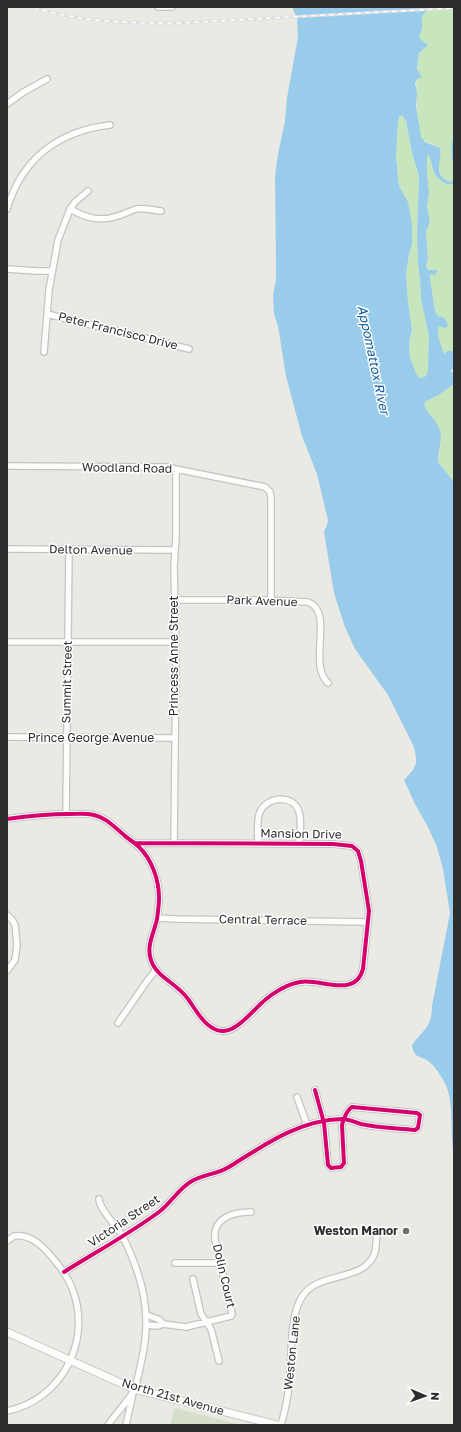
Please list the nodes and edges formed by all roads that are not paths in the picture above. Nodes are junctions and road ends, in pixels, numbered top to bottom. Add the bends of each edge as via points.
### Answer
1 (158, 7) edge
2 (172, 7) edge
3 (47, 79) dead end
4 (7, 104) edge
5 (110, 125) dead end
6 (88, 191) dead end
7 (7, 209) edge
8 (70, 209) junction
9 (161, 211) dead end
10 (7, 269) edge
11 (52, 270) junction
12 (47, 314) junction
13 (189, 349) dead end
14 (44, 352) dead end
15 (7, 466) edge
16 (176, 469) junction
17 (7, 549) edge
18 (69, 550) junction
19 (175, 550) junction
20 (174, 600) junction
21 (270, 600) junction
22 (7, 642) edge
23 (68, 642) junction
24 (175, 642) junction
25 (328, 683) dead end
26 (7, 737) edge
27 (66, 738) junction
28 (174, 738) junction
29 (66, 814) junction
30 (7, 819) edge
31 (134, 843) junction
32 (174, 843) junction
33 (258, 844) junction
34 (299, 844) junction
35 (7, 915) edge
36 (157, 918) junction
37 (368, 922) junction
38 (156, 970) junction
39 (7, 971) edge
40 (118, 1023) dead end
41 (315, 1090) dead end
42 (297, 1097) dead end
43 (345, 1119) junction
44 (324, 1121) junction
45 (307, 1125) junction
46 (99, 1199) dead end
47 (251, 1212) dead end
48 (377, 1231) dead end
49 (122, 1236) junction
50 (7, 1241) edge
51 (175, 1263) dead end
52 (221, 1263) junction
53 (64, 1272) junction
54 (193, 1279) dead end
55 (147, 1315) junction
56 (207, 1323) junction
57 (163, 1324) junction
58 (147, 1326) junction
59 (7, 1332) edge
60 (71, 1360) junction
61 (219, 1361) dead end
62 (134, 1389) junction
63 (7, 1411) edge
64 (108, 1425) edge
65 (126, 1425) edge
66 (277, 1425) edge
67 (281, 1425) edge

1 - 2 street
3 - 4 street
5 - 7 street via 80,131 46,148 19,180
6 - 8 street
8 - 9 street via 100,220 141,209
8 - 11 street via 62,229
10 - 11 street
11 - 12 street
12 - 13 street, Peter Francisco Drive
12 - 14 street
15 - 16 street, Woodland Road
16 - 19 street, Princess Anne Street
16 - 21 street, Woodland Road via 268,489 271,498
17 - 18 street, Delton Avenue
18 - 19 street, Delton Avenue
18 - 23 street, Summit Street
19 - 20 street, Princess Anne Street
20 - 21 street, Park Avenue
20 - 24 street, Princess Anne Street
21 - 25 street, Park Avenue via 308,602 317,609 322,621 320,668
22 - 23 street
23 - 24 street
23 - 27 street, Summit Street
24 - 28 street, Princess Anne Street
26 - 27 street, Prince George Avenue
27 - 28 street, Prince George Avenue
27 - 29 street, Summit Street
28 - 32 street, Princess Anne Street
29 - 30 street
29 - 31 street via 101,817
31 - 32 street, Mansion Drive
31 - 36 street via 147,857 157,878
32 - 33 street, Mansion Drive
33 - 34 street, Mansion Drive
33 - 34 street via 260,811 268,803 282,799 295,805 299,812
34 - 37 street, Mansion Drive via 349,845 358,851 369,907
35 - 39 street via 15,925 17,945 15,960
36 - 37 street, Central Terrace
36 - 38 street via 149,953
37 - 38 street, Mansion Drive via 363,969 355,983 348,986 306,981 294,983 266,999 243,1021 223,1032 205,1021 185,994
38 - 40 street via 142,986
41 - 44 street
42 - 45 street
43 - 43 street, Victoria Street via 352,1107 420,1115 418,1128 415,1130
43 - 44 street, Victoria Street
43 - 44 street via 342,1125 344,1163 339,1168 331,1168 328,1165
44 - 45 street, Victoria Street
45 - 49 street, Victoria Street via 277,1137 221,1171 193,1180 159,1211
46 - 49 street via 101,1207
47 - 52 street, Dolin Court via 238,1212 222,1220 216,1227 215,1235
48 - 67 street, Weston Lane via 375,1251 367,1265 313,1285 300,1300 295,1316 286,1411
49 - 53 street, Victoria Street
49 - 55 street via 137,1268
50 - 53 street via 14,1236 24,1236 39,1244
51 - 52 street
52 - 56 street, Dolin Court via 232,1314 230,1317
53 - 60 street via 75,1296 78,1318 77,1342
54 - 56 street via 201,1314
55 - 57 street via 160,1320
55 - 58 street
56 - 57 street via 186,1327
56 - 61 street
57 - 58 street
58 - 62 street via 144,1353
59 - 60 street, North 21st Avenue
60 - 62 street, North 21st Avenue
60 - 63 street via 62,1376 48,1391 32,1402
62 - 64 street
62 - 65 street
62 - 66 street, North 21st Avenue

